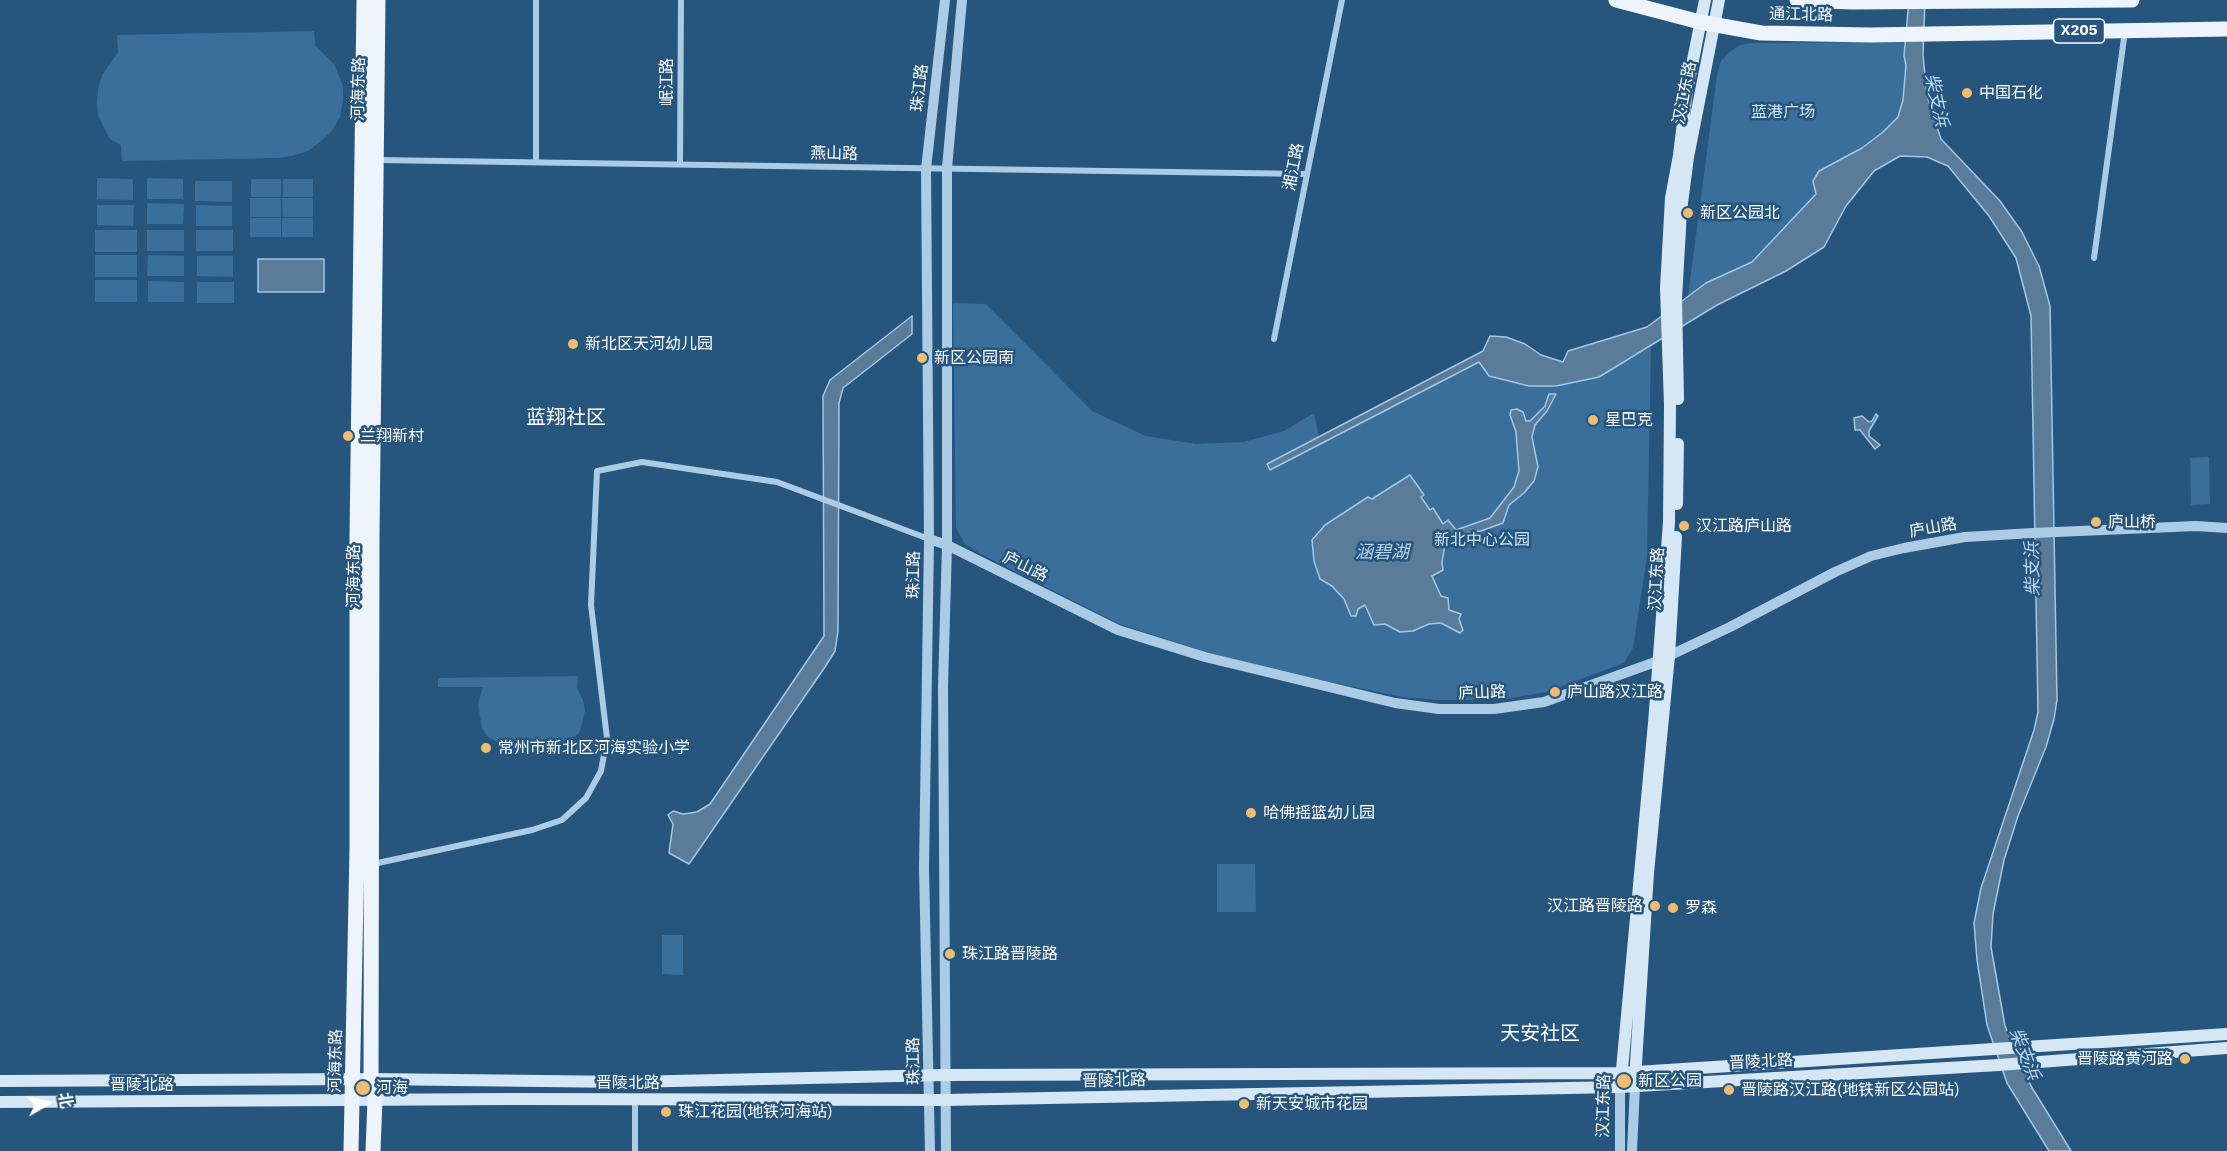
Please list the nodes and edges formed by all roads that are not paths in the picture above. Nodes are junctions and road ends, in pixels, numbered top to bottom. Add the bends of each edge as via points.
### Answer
1 (364, 0) edge
2 (378, 0) edge
3 (536, 0) edge
4 (681, 0) edge
5 (945, 0) edge
6 (962, 0) edge
7 (1342, 0) edge
8 (1616, 0) edge
9 (1705, 0) edge
10 (1797, 0) edge
11 (2132, 0) edge
12 (1907, 1) edge
13 (1937, 1) edge
14 (1713, 15) edge
15 (2227, 29) edge
16 (2125, 30) junction
17 (369, 160) junction
18 (536, 162) junction
19 (680, 164) junction
20 (947, 168) junction
21 (926, 169) junction
22 (1306, 174) junction
23 (2094, 258) dead end
24 (1274, 339) dead end
25 (2227, 528) edge
26 (929, 538) junction
27 (947, 545) junction
28 (1664, 659) junction
29 (372, 864) junction
30 (2227, 1034) edge
31 (2227, 1048) edge
32 (1635, 1072) junction
33 (1621, 1073) junction
34 (945, 1075) junction
35 (930, 1076) junction
36 (353, 1079) junction
37 (371, 1079) junction
38 (0, 1081) edge
39 (1635, 1086) junction
40 (1620, 1087) junction
41 (375, 1100) junction
42 (635, 1100) junction
43 (945, 1100) junction
44 (353, 1101) junction
45 (930, 1101) junction
46 (0, 1102) edge
47 (351, 1151) edge
48 (373, 1151) edge
49 (635, 1151) edge
50 (930, 1151) edge
51 (945, 1151) edge
52 (1620, 1151) edge
53 (1632, 1151) edge

1 - 17 main road, 河海东路
2 - 17 main road, 河海东路
3 - 18 street
4 - 19 street, 岷江路
5 - 21 street, 珠江路
6 - 20 street, 珠江路
7 - 22 street, 湘江路
8 - 14 main road, 通江北路
9 - 14 main road, 汉江东路
10 - 12 main road, X205
11 - 13 main road, X205
12 - 13 main road, X205
14 - 16 main road, 通江北路 / X205 via 1761,33
14 - 28 main road, 汉江东路 via 1688,157 1671,304
15 - 16 main road, X205
16 - 23 street
17 - 18 street, 燕山路
17 - 29 main road, 河海东路
17 - 36 main road, 河海东路 via 357,536
18 - 19 street, 燕山路
19 - 21 street, 燕山路
20 - 21 street, 燕山路
20 - 22 street, 燕山路
20 - 27 street, 珠江路
21 - 26 street, 珠江路
22 - 24 street, 湘江路
25 - 28 street, 庐山路 via 2061,531 1965,537 1905,548 1871,556 1835,572
26 - 27 street, 庐山路
26 - 29 street via 777,482 642,462 597,471 591,605 608,738 601,771 586,798 562,820 532,830
26 - 35 street, 珠江路 via 924,868
27 - 28 street, 庐山路 via 1118,630 1204,657 1395,703 1494,710 1544,702
27 - 34 street, 珠江路 via 943,687
28 - 32 main road, 汉江东路
28 - 33 main road, 汉江东路
29 - 37 main road, 河海东路
30 - 32 main road, 晋陵北路
31 - 39 main road, 晋陵北路
32 - 33 main road, 晋陵北路
32 - 39 main road, 汉江东路
33 - 34 main road, 晋陵北路
33 - 40 main road, 汉江东路
34 - 35 main road, 晋陵北路
34 - 43 street, 珠江路
35 - 37 main road, 晋陵北路 via 628,1082
35 - 45 street, 珠江路
36 - 37 main road, 晋陵北路
36 - 38 main road, 晋陵北路
36 - 44 main road, 河海东路
37 - 41 main road, 河海东路
39 - 40 main road, 晋陵北路
39 - 53 street, 汉江东路
40 - 43 main road, 晋陵北路
40 - 52 street, 汉江东路
41 - 42 main road, 晋陵北路
41 - 44 main road, 晋陵北路
41 - 48 main road, 河海东路
42 - 45 main road, 晋陵北路
42 - 49 street
43 - 45 main road, 晋陵北路
43 - 51 street, 珠江路
44 - 46 main road, 晋陵北路
44 - 47 main road, 河海东路
45 - 50 street, 珠江路

